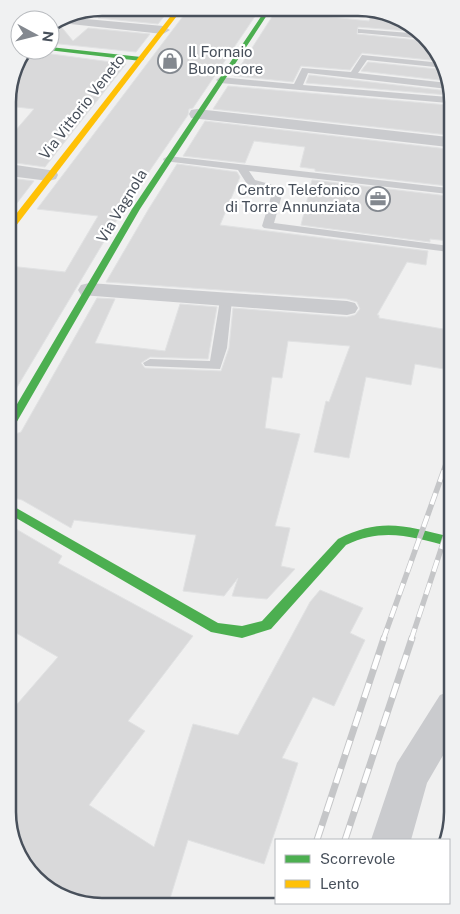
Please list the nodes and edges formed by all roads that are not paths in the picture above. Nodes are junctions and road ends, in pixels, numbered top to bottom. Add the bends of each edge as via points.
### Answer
1 (174, 16) edge
2 (263, 16) edge
3 (73, 22) edge
4 (164, 30) junction
5 (361, 31) dead end
6 (413, 36) edge
7 (60, 49) edge
8 (141, 59) junction
9 (435, 65) edge
10 (353, 75) junction
11 (220, 80) junction
12 (442, 85) edge
13 (297, 88) junction
14 (444, 100) edge
15 (197, 114) junction
16 (444, 142) edge
17 (168, 159) junction
18 (242, 168) junction
19 (16, 171) edge
20 (49, 175) junction
21 (444, 191) edge
22 (16, 219) edge
23 (444, 248) edge
24 (89, 290) junction
25 (226, 300) junction
26 (347, 308) dead end
27 (150, 363) dead end
28 (16, 415) edge
29 (16, 513) edge
30 (444, 541) edge
31 (444, 720) edge
32 (391, 839) edge

1 - 4 street, Via Vittorio Veneto
2 - 11 street, Via Vagnola
3 - 4 street, Via Vittorio Veneto
4 - 8 street, Via Vittorio Veneto
5 - 6 lane
7 - 8 street
8 - 20 street, Via Vittorio Veneto
9 - 10 lane via 365,57
10 - 12 lane
10 - 13 lane via 305,70
11 - 13 lane
11 - 15 street, Via Vagnola
13 - 14 lane
15 - 16 street
15 - 17 street, Via Vagnola
17 - 18 lane
17 - 24 street, Via Vagnola
18 - 21 lane
18 - 23 lane via 251,182 279,188 268,226
19 - 20 street
20 - 22 street, Via Vittorio Veneto
24 - 25 street
24 - 28 street, Via Vagnola
25 - 26 street
25 - 27 lane via 215,366
29 - 30 street via 216,628 242,632 266,625 342,542 354,534 377,527 392,528
31 - 32 street via 410,776

